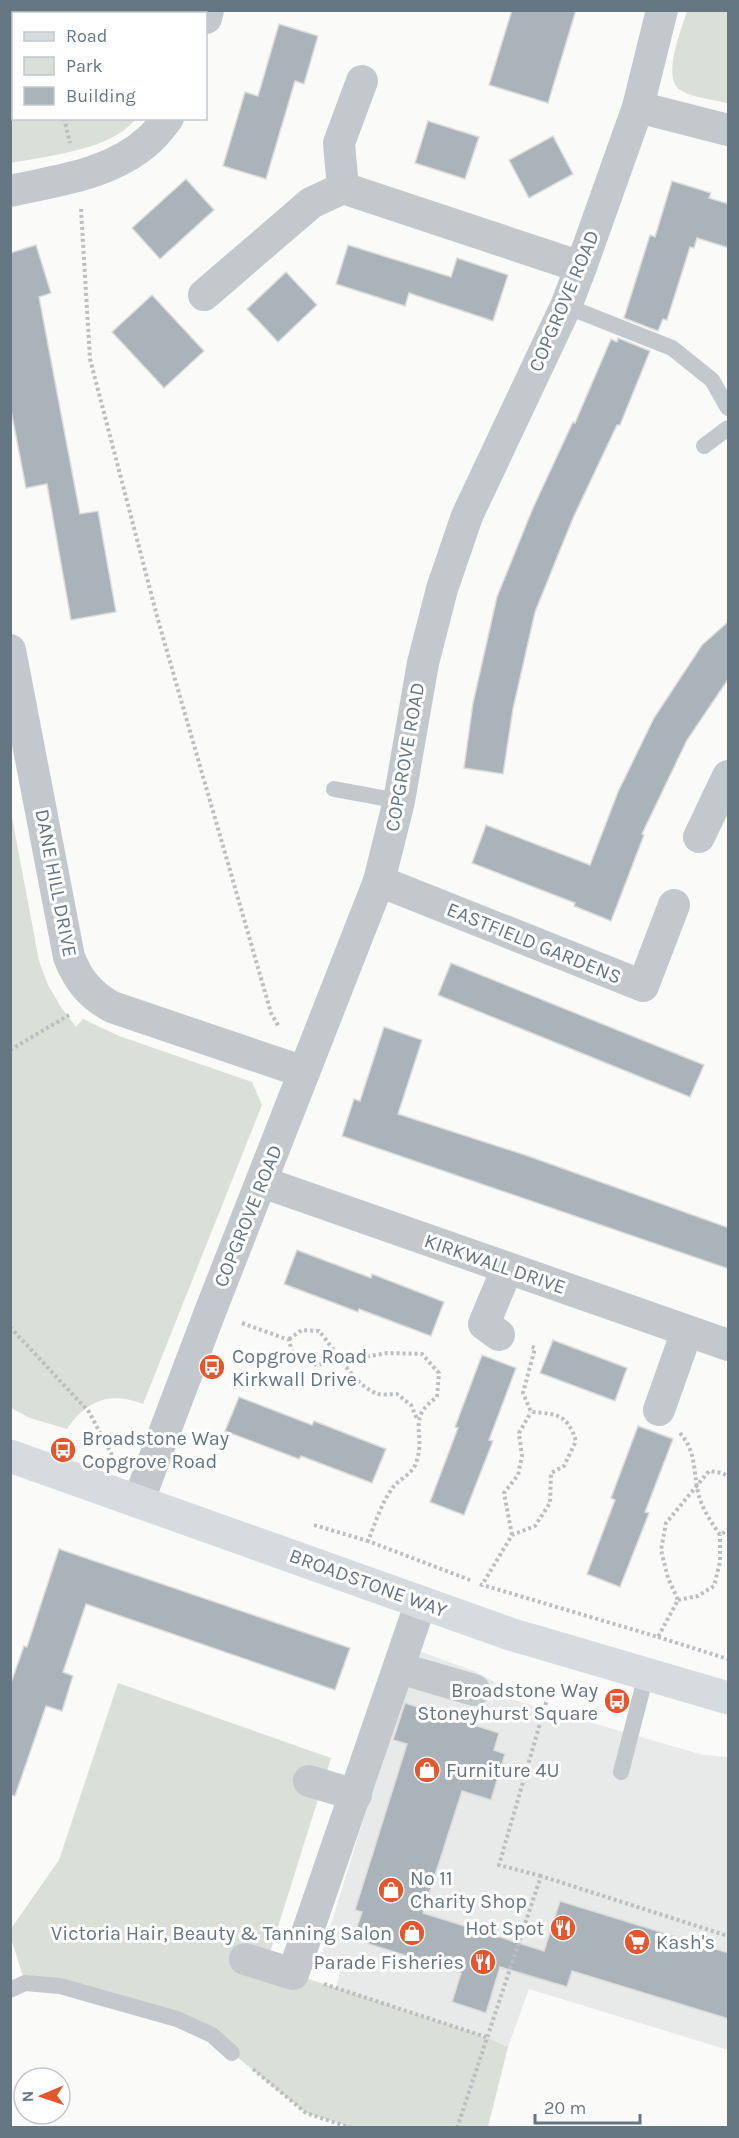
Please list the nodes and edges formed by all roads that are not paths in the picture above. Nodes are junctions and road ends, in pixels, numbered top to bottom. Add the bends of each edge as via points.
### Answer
1 (662, 10) edge
2 (362, 81) dead end
3 (638, 107) junction
4 (166, 120) edge
5 (729, 130) edge
6 (343, 188) junction
7 (10, 191) edge
8 (581, 267) junction
9 (204, 295) dead end
10 (566, 306) junction
11 (729, 408) edge
12 (729, 428) edge
13 (704, 446) dead end
14 (10, 650) edge
15 (729, 776) edge
16 (334, 789) dead end
17 (399, 801) junction
18 (699, 837) dead end
19 (379, 881) junction
20 (674, 905) dead end
21 (304, 1072) junction
22 (262, 1182) junction
23 (507, 1269) junction
24 (687, 1331) junction
25 (499, 1335) road end
26 (729, 1345) edge
27 (659, 1410) road end
28 (10, 1456) edge
29 (138, 1502) junction
30 (421, 1602) junction
31 (399, 1668) junction
32 (646, 1675) junction
33 (474, 1690) dead end
34 (729, 1698) edge
35 (621, 1772) dead end
36 (309, 1781) dead end
37 (356, 1795) junction
38 (245, 1959) dead end
39 (10, 1990) edge
40 (232, 2054) road end

1 - 3 street, COPGROVE ROAD
2 - 6 street via 339,143
3 - 5 street
3 - 8 street, COPGROVE ROAD
4 - 7 street via 150,139 103,169
6 - 8 street
6 - 9 street via 311,203
8 - 10 street, COPGROVE ROAD
10 - 11 lane via 672,348 712,380
10 - 17 street, COPGROVE ROAD via 467,516 442,589 423,663
12 - 13 lane
14 - 21 street, DANE HILL DRIVE via 75,973 85,987 112,1007
15 - 18 street
16 - 17 lane
17 - 19 street, COPGROVE ROAD
19 - 20 street, EASTFIELD GARDENS via 643,986
19 - 21 street, COPGROVE ROAD
21 - 22 street, COPGROVE ROAD
22 - 23 street, KIRKWALL DRIVE
22 - 29 street, COPGROVE ROAD
23 - 24 street, KIRKWALL DRIVE
23 - 25 street via 484,1324
24 - 26 street, KIRKWALL DRIVE
24 - 27 street
28 - 29 street, BROADSTONE WAY
29 - 30 street, BROADSTONE WAY
30 - 31 street
30 - 32 street, BROADSTONE WAY
31 - 33 street
31 - 37 street
32 - 34 street, BROADSTONE WAY
32 - 35 lane
36 - 37 street
37 - 38 street via 293,1974
39 - 40 lane via 25,1983 60,1986 177,2019 212,2035

